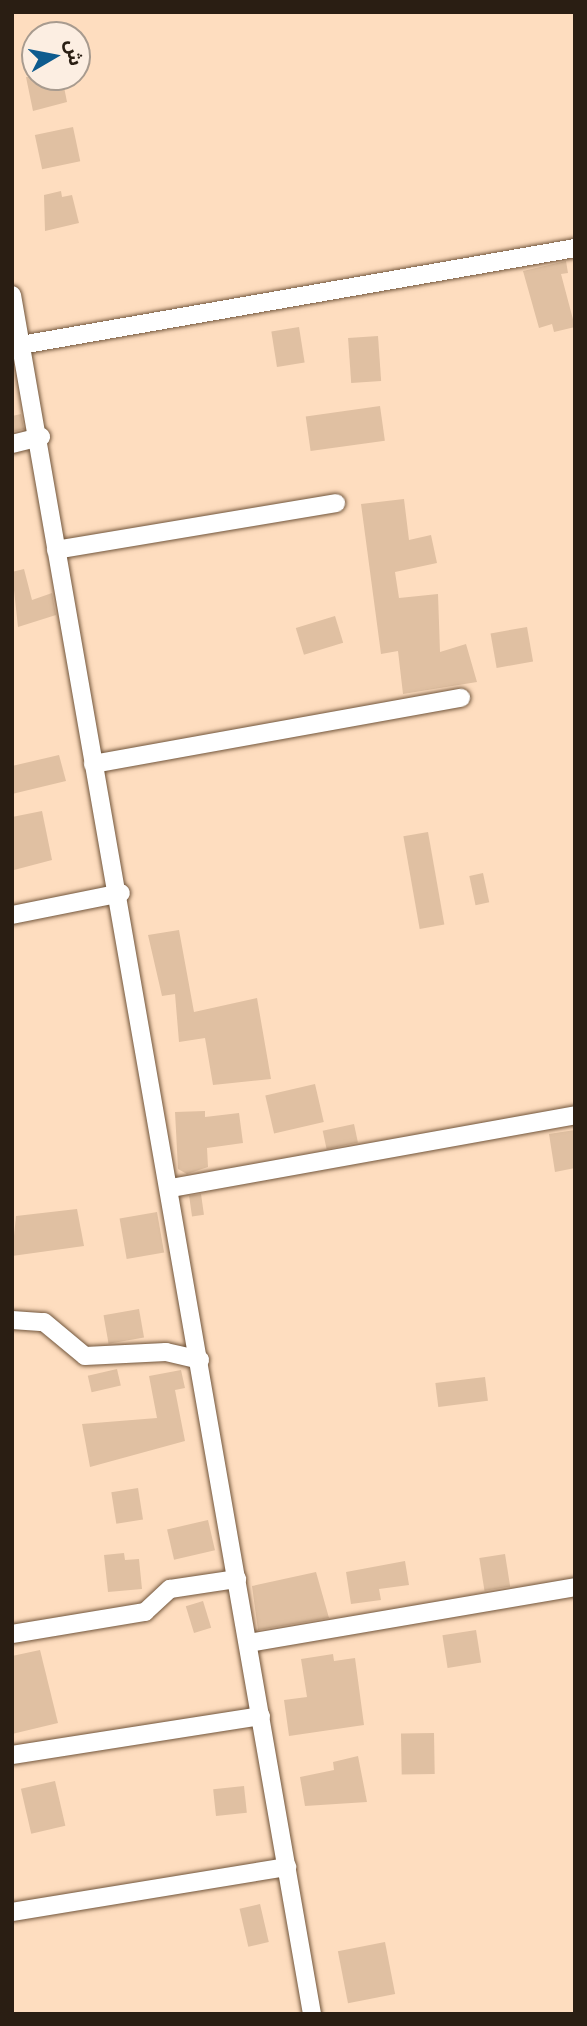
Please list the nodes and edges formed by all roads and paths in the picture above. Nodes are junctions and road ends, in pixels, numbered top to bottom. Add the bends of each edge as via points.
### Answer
1 (575, 248) edge
2 (12, 295) edge
3 (21, 345) junction
4 (41, 437) junction
5 (12, 443) edge
6 (336, 503) dead end
7 (57, 550) junction
8 (461, 698) dead end
9 (93, 764) junction
10 (121, 893) junction
11 (12, 915) edge
12 (575, 1115) edge
13 (171, 1188) junction
14 (12, 1320) edge
15 (200, 1360) junction
16 (237, 1580) junction
17 (575, 1587) edge
18 (12, 1634) edge
19 (248, 1643) junction
20 (261, 1716) junction
21 (12, 1755) edge
22 (287, 1867) junction
23 (12, 1912) edge
24 (313, 2014) edge

1 - 3 street
2 - 3 street
3 - 4 street
4 - 5 street
4 - 7 street
6 - 7 street
7 - 9 street
8 - 9 street
9 - 10 street
10 - 11 street
10 - 13 street
12 - 13 street
13 - 15 street
14 - 15 street via 44,1322 85,1356 166,1352
15 - 16 street
16 - 18 street via 170,1589 145,1612
16 - 19 street
17 - 19 street
19 - 20 street
20 - 21 street
20 - 22 street
22 - 23 street
22 - 24 street

